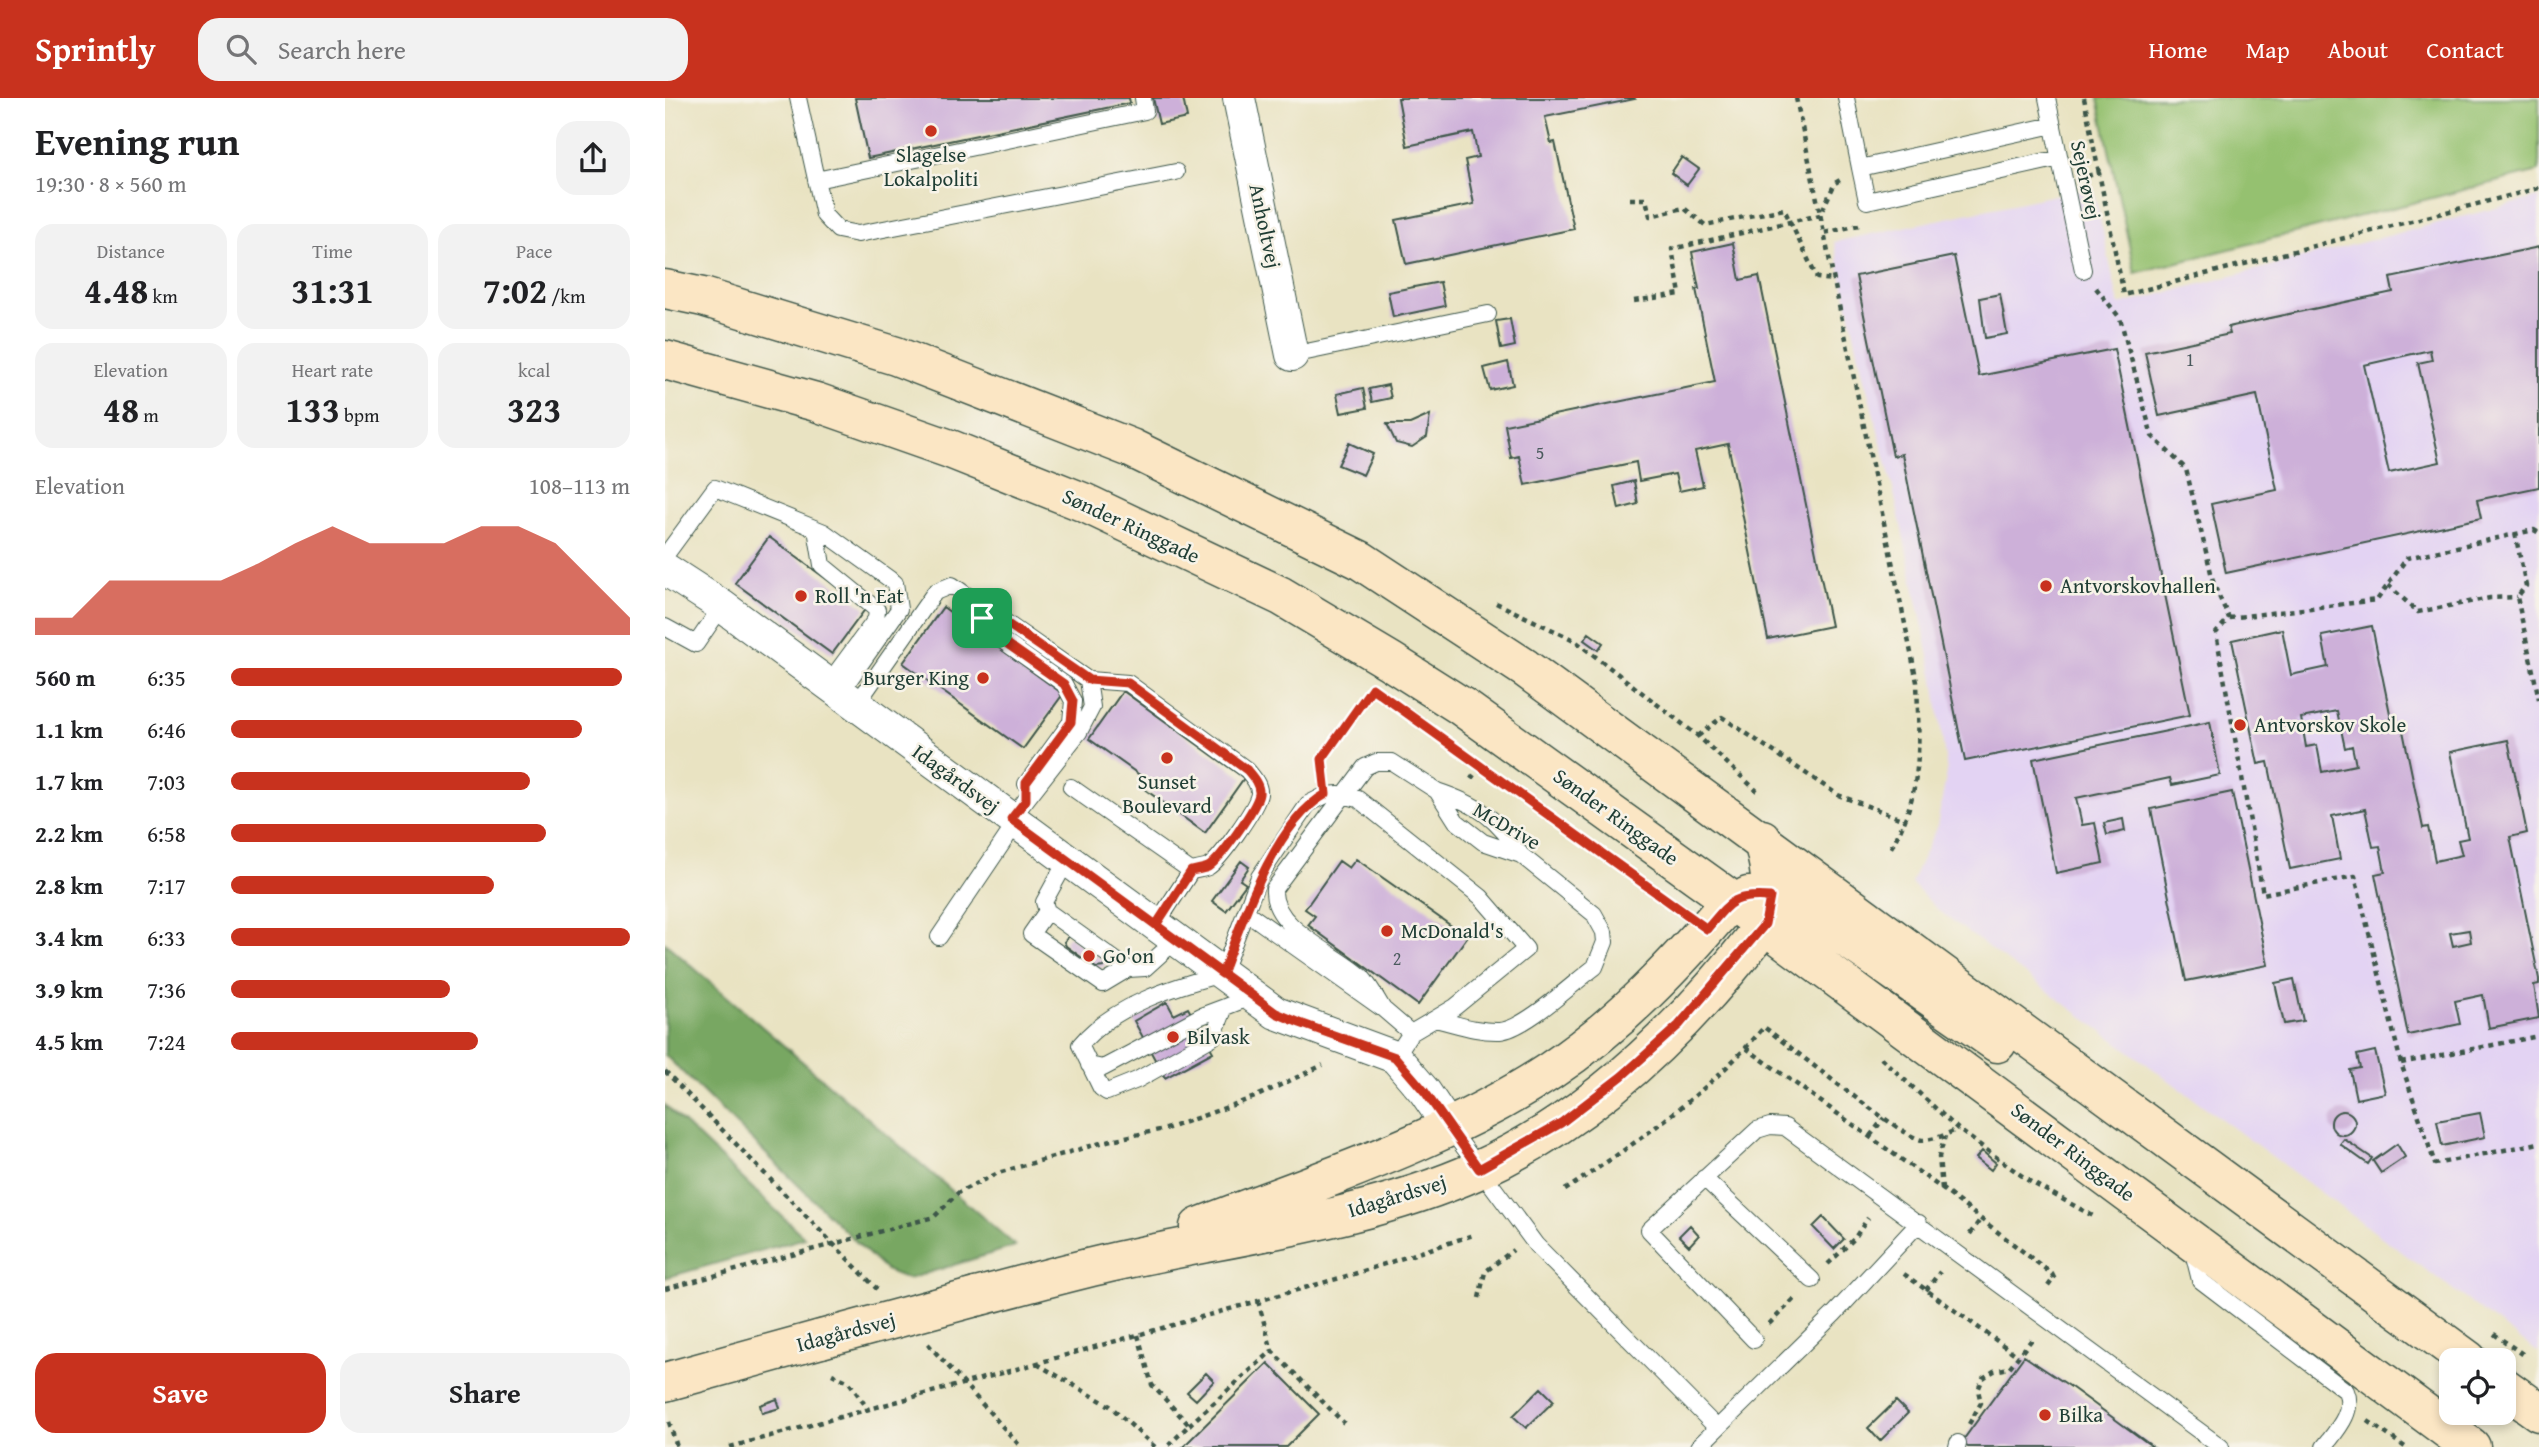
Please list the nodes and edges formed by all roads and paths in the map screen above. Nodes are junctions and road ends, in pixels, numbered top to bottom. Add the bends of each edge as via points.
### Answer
1 (797, 98) edge
2 (1143, 98) edge
3 (1239, 98) edge
4 (1797, 98) edge
5 (1846, 98) edge
6 (2047, 98) edge
7 (2084, 98) edge
8 (2053, 125) junction
9 (2060, 158) junction
10 (1860, 168) junction
11 (1176, 172) dead end
12 (2099, 173) junction
13 (816, 180) junction
14 (2064, 180) junction
15 (2539, 188) edge
16 (1630, 199) dead end
17 (1820, 215) junction
18 (1790, 220) junction
19 (1864, 224) dead end
20 (1823, 233) junction
21 (2083, 270) joint
22 (1833, 281) junction
23 (665, 289) edge
24 (1634, 301) dead end
25 (1488, 314) dead end
26 (1292, 355) joint
27 (665, 360) edge
28 (816, 529) junction
29 (2539, 533) edge
30 (2515, 534) junction
31 (665, 556) edge
32 (665, 569) edge
33 (2388, 585) junction
34 (2517, 597) junction
35 (980, 605) junction
36 (722, 606) junction
37 (2229, 618) junction
38 (665, 628) edge
39 (1089, 680) junction
40 (1360, 682) dead end
41 (1372, 688) junction
42 (1379, 693) dead end
43 (841, 694) junction
44 (2539, 699) edge
45 (1698, 736) dead end
46 (1469, 757) dead end
47 (1491, 773) dead end
48 (1071, 787) dead end
49 (1437, 791) junction
50 (1334, 794) junction
51 (1018, 814) junction
52 (1907, 821) junction
53 (1762, 839) junction
54 (1889, 851) dead end
55 (1521, 855) junction
56 (1067, 860) junction
57 (1191, 871) junction
58 (1731, 900) junction
59 (1047, 911) junction
60 (1768, 911) junction
61 (1246, 912) junction
62 (1166, 933) junction
63 (939, 937) dead end
64 (1128, 969) junction
65 (1222, 974) junction
66 (1239, 1002) junction
67 (1383, 1009) junction
68 (1416, 1034) junction
69 (2539, 1036) edge
70 (1347, 1040) junction
71 (1746, 1048) junction
72 (1873, 1051) dead end
73 (2400, 1063) junction
74 (1089, 1065) junction
75 (665, 1072) edge
76 (1884, 1118) junction
77 (1448, 1126) junction
78 (1958, 1129) junction
79 (1945, 1135) junction
80 (1870, 1136) junction
81 (2539, 1143) edge
82 (2021, 1162) dead end
83 (1479, 1169) junction
84 (2015, 1170) junction
85 (1704, 1178) junction
86 (2029, 1181) dead end
87 (1943, 1189) junction
88 (1565, 1190) dead end
89 (2271, 1215) junction
90 (1919, 1223) junction
91 (1473, 1235) dead end
92 (1530, 1238) junction
93 (1854, 1239) dead end
94 (2190, 1239) junction
95 (835, 1243) junction
96 (1884, 1260) junction
97 (1109, 1263) junction
98 (2052, 1274) dead end
99 (1812, 1280) dead end
100 (665, 1289) edge
101 (1479, 1298) dead end
102 (1258, 1301) junction
103 (2049, 1318) junction
104 (1138, 1335) junction
105 (1754, 1340) dead end
106 (814, 1341) junction
107 (2452, 1348) edge
108 (1272, 1351) junction
109 (2018, 1356) junction
110 (1037, 1364) junction
111 (665, 1382) edge
112 (2516, 1396) edge
113 (867, 1409) junction
114 (2539, 1412) edge
115 (669, 1422) dead end
116 (1344, 1423) dead end
117 (1189, 1426) junction
118 (1717, 1428) junction
119 (1958, 1445) edge
120 (677, 1447) edge
121 (730, 1447) edge
122 (1155, 1447) edge
123 (1167, 1447) edge
124 (1698, 1447) edge
125 (2221, 1447) edge
126 (2324, 1447) edge
127 (2471, 1447) edge

1 - 13 lane
2 - 13 lane via 1145,111
3 - 26 street, Anholtvej
4 - 17 path
5 - 10 lane
6 - 8 lane, Sejerøvej
7 - 12 path
8 - 9 lane, Sejerøvej
8 - 10 lane
9 - 10 lane via 1867,201
9 - 14 lane, Sejerøvej
10 - 17 path via 1835,183
11 - 13 lane via 858,234 838,230 824,215
12 - 14 path
12 - 15 path via 2124,295
14 - 21 lane, Sejerøvej
16 - 18 path via 1646,199 1650,216 1683,208 1705,225 1784,209
17 - 18 path
17 - 20 path
18 - 22 path via 1817,278
18 - 24 path via 1672,249 1680,294
19 - 20 path
20 - 22 path
21 - 37 path via 2120,318 2152,436 2186,469 2214,585
22 - 52 path via 1917,682 1920,758
23 - 53 main road via 896,356 1131,448 1360,560 1525,668
25 - 26 lane
27 - 58 main road, Sønder Ringgade via 816,402 950,449 1085,503 1282,596 1461,706
28 - 31 lane via 715,488
28 - 43 lane via 822,565 877,610
28 - 43 lane via 883,573 895,583 898,594 899,609
29 - 30 path
30 - 33 path via 2407,558
30 - 34 path via 2526,586
32 - 36 street, Idagårdsvej
33 - 34 path via 2418,612
33 - 37 path via 2377,600
34 - 44 path
35 - 39 lane
35 - 43 lane via 952,585 935,592
35 - 51 lane via 982,626 1064,684 1073,701 1071,722 1026,783
36 - 38 lane via 696,644
36 - 43 street, Idagårdsvej
37 - 73 path via 2216,633 2263,894 2355,876
39 - 51 lane via 1092,707 1079,732
39 - 57 lane via 1128,683 1256,780 1259,793 1255,803 1223,852 1208,867
40 - 41 path
41 - 42 path
41 - 50 path via 1322,759
43 - 51 street, Idagårdsvej
45 - 52 path via 1722,716 1838,795
46 - 47 path
48 - 57 lane
49 - 50 lane, McDrive via 1386,761 1365,767
49 - 55 lane via 1466,801 1502,826
49 - 55 lane, McDrive via 1456,821 1483,842
50 - 61 lane via 1308,804 1259,877
50 - 67 lane, McDrive via 1273,889 1273,902 1284,919 1363,978
50 - 68 lane via 1358,799 1481,897 1526,949
51 - 56 street, Idagårdsvej
51 - 63 lane
52 - 54 path
53 - 60 main road via 1768,859
53 - 89 main road
55 - 68 lane, McDrive via 1594,914 1604,932 1595,967 1526,1019 1502,1031
56 - 59 lane via 1044,902
56 - 62 street, Idagårdsvej
57 - 62 lane
58 - 60 main road, Sønder Ringgade
58 - 77 main road, Idagårdsvej via 1662,979 1587,1043 1514,1093
59 - 64 lane
59 - 64 lane via 1031,934 1103,984
60 - 83 main road, Idagårdsvej via 1679,1025 1622,1076 1561,1123
60 - 89 main road via 1806,910 1981,1033
60 - 94 main road, Sønder Ringgade
61 - 65 lane
61 - 67 lane
62 - 64 lane via 1145,968
62 - 65 street, Idagårdsvej
65 - 66 street, Idagårdsvej
65 - 74 lane via 1169,987 1091,1031 1080,1045
66 - 70 street, Idagårdsvej
66 - 74 lane via 1103,1068
66 - 74 lane via 1213,1037 1137,1080 1107,1092
67 - 68 lane
68 - 70 street, Idagårdsvej
68 - 77 street, Idagårdsvej via 1425,1092
69 - 73 path
70 - 95 path via 1338,1057 1255,1097 1169,1128 998,1173 959,1192 934,1217
71 - 76 path via 1764,1027
71 - 80 path
71 - 88 path via 1635,1144
72 - 78 path
73 - 81 path via 2435,1164
75 - 95 path
76 - 79 path via 1919,1140
76 - 80 path
77 - 83 lane, Idagårdsvej
77 - 97 main road, Idagårdsvej
78 - 79 path
78 - 84 path
79 - 87 path via 1939,1157
80 - 87 path
82 - 84 path
83 - 92 lane
83 - 97 main road, Idagårdsvej via 1391,1202
84 - 86 path
85 - 90 lane via 1757,1130 1785,1127
85 - 99 lane
85 - 105 lane via 1649,1230
87 - 98 path
89 - 107 main road
90 - 96 lane
90 - 103 lane
91 - 102 path
92 - 101 path via 1485,1272
92 - 118 lane
93 - 96 path
94 - 126 lane via 2200,1280 2346,1391 2347,1413
94 - 127 main road, Sønder Ringgade
95 - 100 path
96 - 109 path
96 - 118 lane
97 - 106 main road, Idagårdsvej, bridge
102 - 104 path
102 - 108 path
103 - 109 path
103 - 125 lane
104 - 110 path
104 - 117 path via 1151,1385
106 - 111 main road, Idagårdsvej
106 - 113 path via 825,1370 849,1382
108 - 116 path
108 - 117 path
109 - 119 path via 2009,1368 1983,1378 1978,1390 1981,1403
110 - 113 path, bridge
110 - 122 path via 1110,1406
112 - 114 main road
113 - 121 path
115 - 120 path
117 - 123 path
118 - 124 lane

